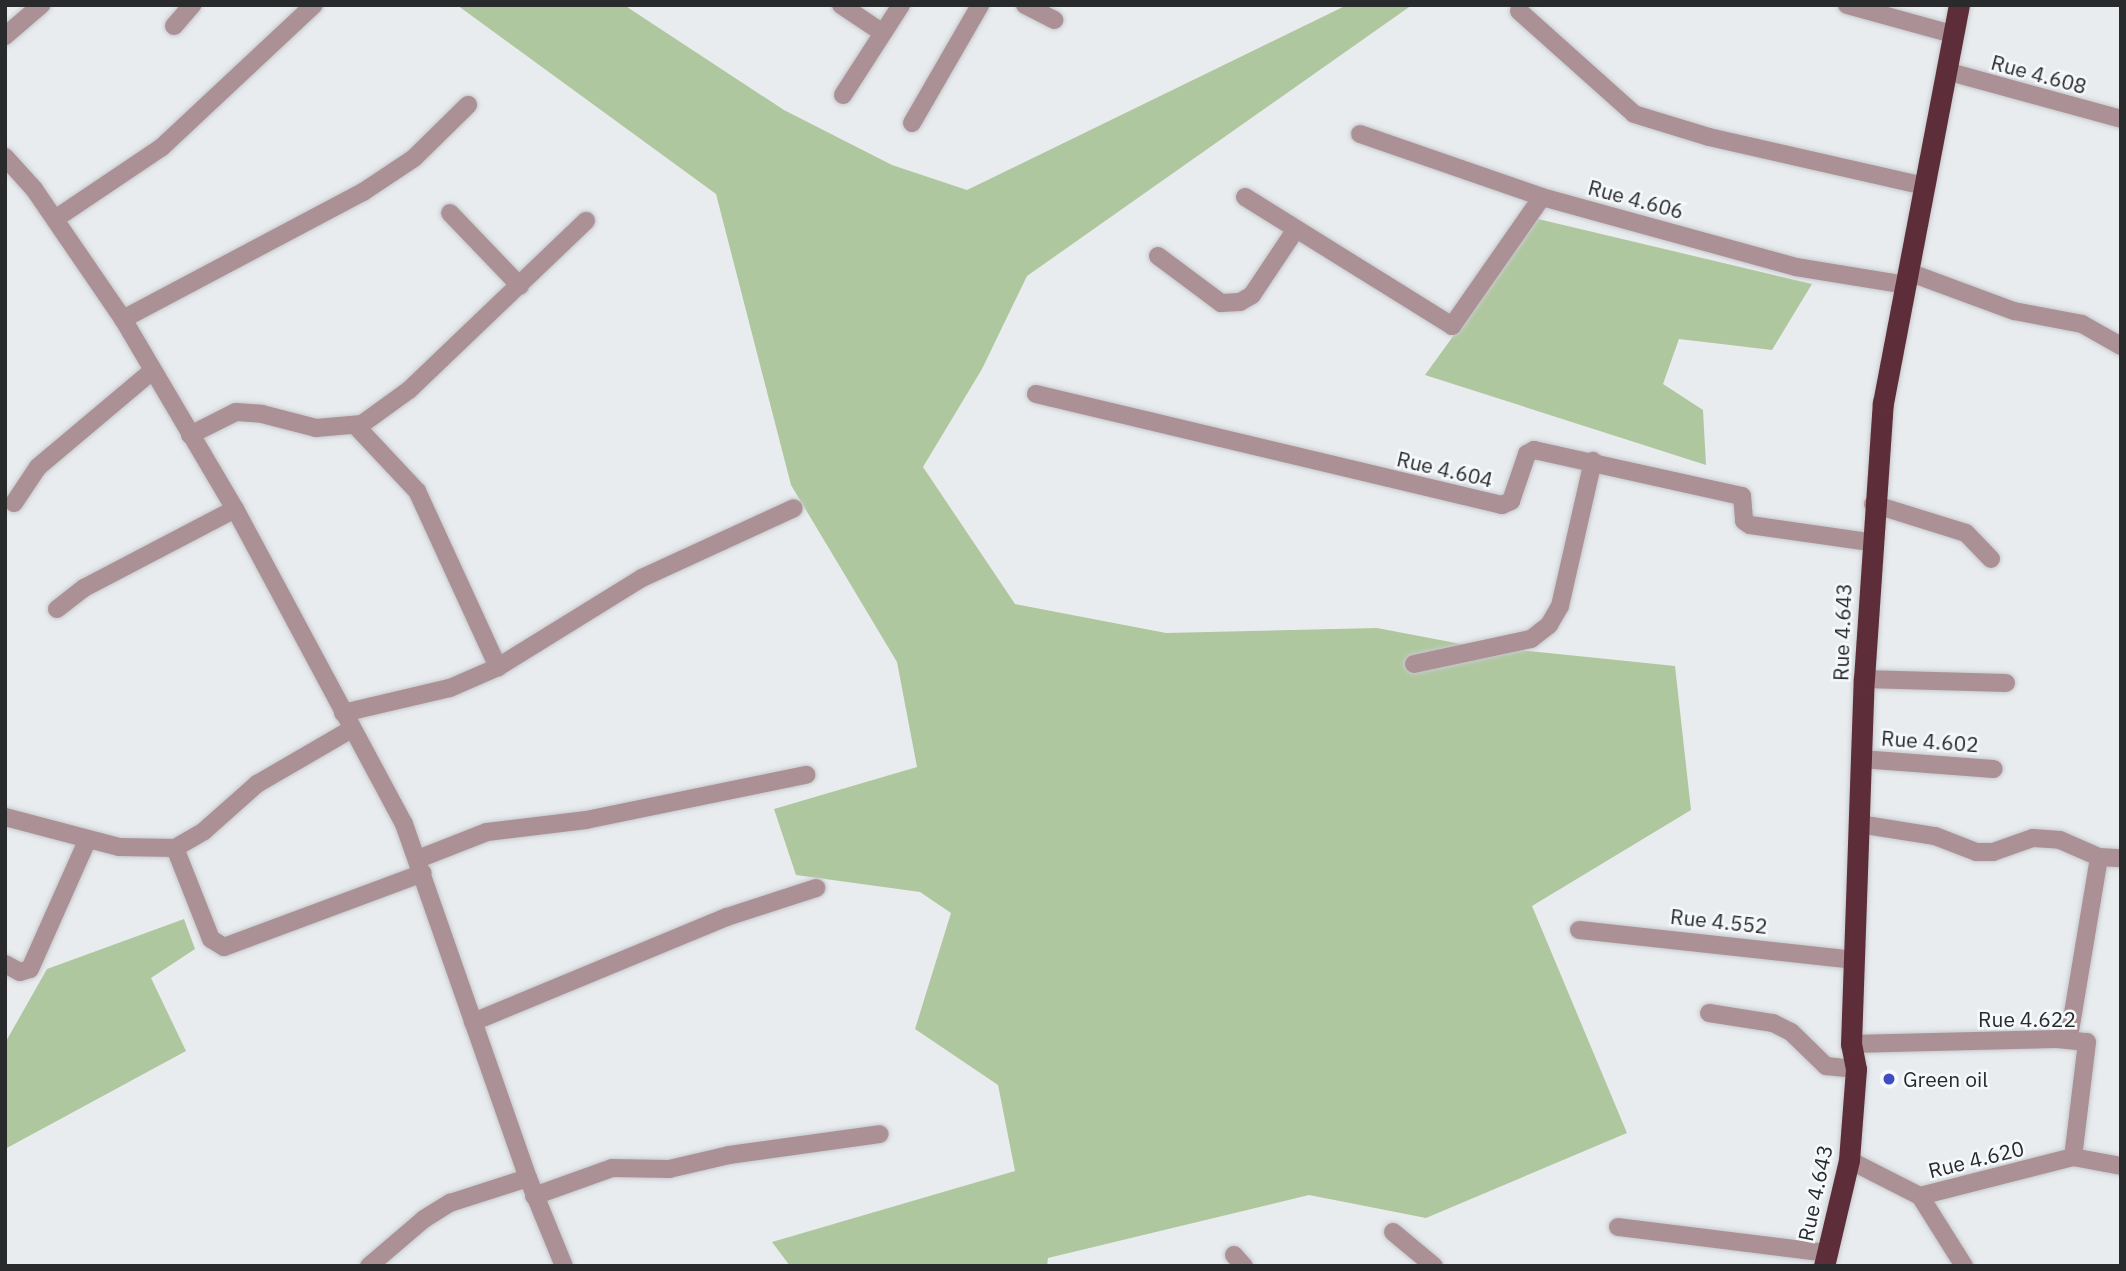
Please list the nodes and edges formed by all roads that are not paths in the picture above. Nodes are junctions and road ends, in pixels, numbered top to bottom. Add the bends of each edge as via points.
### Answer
1 (41, 5) edge
2 (192, 5) edge
3 (314, 5) edge
4 (841, 5) edge
5 (901, 5) edge
6 (980, 5) edge
7 (1025, 5) edge
8 (1847, 5) edge
9 (1959, 5) edge
10 (1519, 12) dead end
11 (1054, 20) dead end
12 (174, 26) dead end
13 (883, 33) junction
14 (1952, 34) junction
15 (5, 36) edge
16 (1945, 71) junction
17 (843, 95) dead end
18 (468, 105) dead end
19 (2121, 119) edge
20 (912, 123) dead end
21 (1360, 134) dead end
22 (5, 158) edge
23 (1924, 186) junction
24 (1245, 197) dead end
25 (1542, 197) junction
26 (450, 214) dead end
27 (55, 219) junction
28 (586, 221) dead end
29 (1296, 229) junction
30 (1158, 256) dead end
31 (1908, 279) junction
32 (520, 286) junction
33 (123, 318) junction
34 (2121, 346) edge
35 (152, 371) junction
36 (1035, 394) dead end
37 (355, 425) junction
38 (190, 435) junction
39 (1593, 461) junction
40 (14, 503) dead end
41 (1873, 504) junction
42 (794, 508) dead end
43 (235, 509) junction
44 (1870, 542) junction
45 (1991, 559) dead end
46 (57, 609) dead end
47 (1414, 664) dead end
48 (498, 667) junction
49 (1864, 679) junction
50 (2006, 684) dead end
51 (343, 713) junction
52 (352, 729) junction
53 (1861, 759) junction
54 (1994, 769) dead end
55 (806, 775) dead end
56 (5, 817) edge
57 (1860, 824) junction
58 (87, 841) junction
59 (175, 848) junction
60 (2099, 857) junction
61 (2121, 858) edge
62 (420, 866) junction
63 (816, 888) dead end
64 (1579, 930) dead end
65 (1855, 960) junction
66 (5, 964) edge
67 (1709, 1013) dead end
68 (473, 1022) junction
69 (2057, 1039) junction
70 (1851, 1044) junction
71 (1856, 1069) junction
72 (880, 1134) dead end
73 (2073, 1157) junction
74 (1849, 1160) junction
75 (2121, 1166) edge
76 (528, 1178) junction
77 (534, 1196) junction
78 (1920, 1196) junction
79 (1618, 1227) dead end
80 (1393, 1232) dead end
81 (1826, 1259) edge
82 (371, 1265) edge
83 (564, 1266) edge
84 (1434, 1266) edge
85 (1964, 1266) edge

1 - 15 street
2 - 12 street
3 - 27 street via 162,147
4 - 13 street
5 - 13 street
6 - 20 street
7 - 11 street
8 - 14 street
9 - 14 highway, Rue 4.643
10 - 23 street via 1634,114 1709,137
13 - 17 street
14 - 16 highway, Rue 4.643
16 - 19 street, Rue 4.608
16 - 23 highway, Rue 4.643
18 - 33 street via 414,158 363,192
21 - 25 street, Rue 4.606
22 - 27 street
23 - 31 highway, Rue 4.643
24 - 29 street
25 - 29 street via 1452,326
25 - 31 street, Rue 4.606 via 1796,267
26 - 32 street
27 - 33 street
28 - 32 street
29 - 30 street via 1252,295 1240,302 1221,303
31 - 34 street, Rue 4.606 via 2014,312 2082,324
31 - 41 highway, Rue 4.643 via 1883,403
32 - 37 street via 383,412
33 - 35 street
35 - 38 street
35 - 40 street via 38,467
36 - 39 street, Rue 4.604 via 1502,505 1511,501 1527,454 1534,450
37 - 38 street via 316,428 236,412
37 - 48 street via 417,491
38 - 43 street
39 - 44 street, Rue 4.604 via 1742,496 1744,521 1749,525
39 - 47 street via 1560,606 1549,625 1531,639
41 - 44 highway, Rue 4.643
41 - 45 street via 1966,533
42 - 48 street via 642,578
43 - 46 street via 84,588
43 - 51 street
44 - 49 highway, Rue 4.643
48 - 51 street via 450,688
49 - 50 street
49 - 53 highway, Rue 4.643
51 - 52 street
52 - 59 street via 257,784 204,831
52 - 62 street via 399,814
53 - 54 street, Rue 4.602
53 - 57 highway, Rue 4.643
55 - 62 street via 586,820 487,832
56 - 58 street
57 - 60 street via 1935,836 1976,852 1993,852 2034,838 2060,840
57 - 65 highway, Rue 4.643
58 - 59 street
58 - 66 street via 30,969 20,972
59 - 62 street via 211,939 224,947
60 - 61 street
60 - 69 street via 2070,1031
62 - 68 street
63 - 68 street via 727,917
64 - 65 street, Rue 4.552
65 - 70 highway, Rue 4.643
67 - 71 street via 1773,1023 1791,1032 1826,1066
68 - 76 street
69 - 70 street, Rue 4.622
69 - 73 street, Rue 4.622 via 2087,1042
70 - 71 highway, Rue 4.643
71 - 74 highway, Rue 4.643
72 - 77 street via 729,1155 669,1169 619,1166
73 - 75 street, Rue 4.620
73 - 78 street, Rue 4.620
74 - 78 street, Rue 4.620
74 - 81 highway, Rue 4.643
76 - 77 street
76 - 82 street via 450,1203
77 - 83 street
78 - 85 street
79 - 81 street
80 - 84 street

